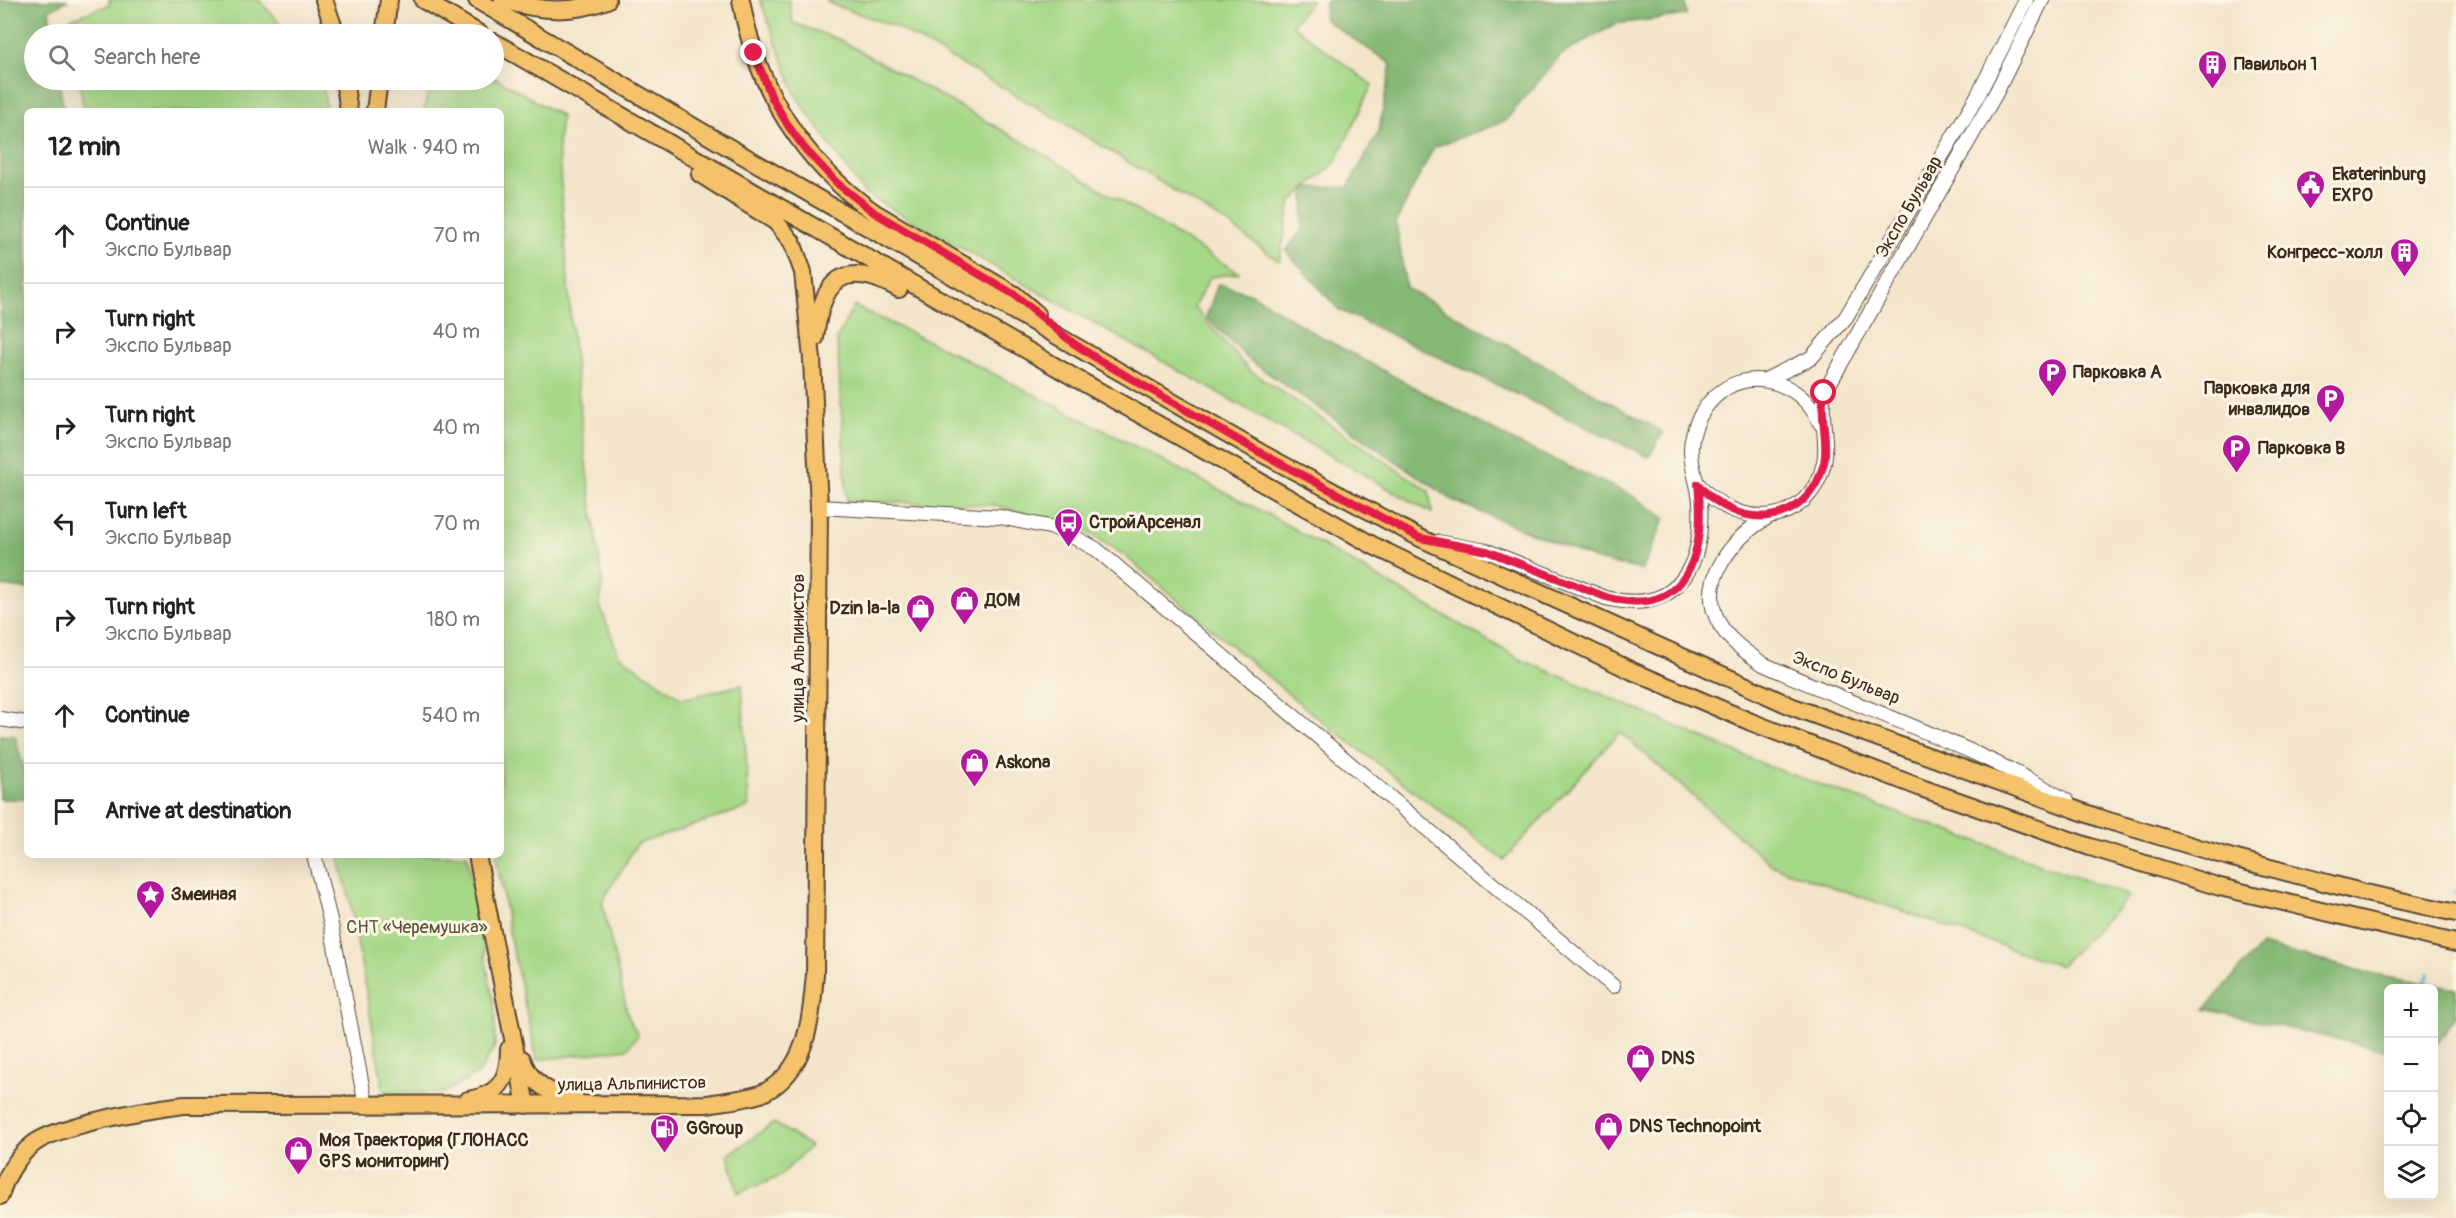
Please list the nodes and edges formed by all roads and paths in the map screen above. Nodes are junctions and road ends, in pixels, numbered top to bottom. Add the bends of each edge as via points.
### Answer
1 (324, 0) edge
2 (388, 0) edge
3 (423, 0) edge
4 (477, 0) edge
5 (503, 0) edge
6 (607, 0) edge
7 (741, 0) edge
8 (2026, 0) edge
9 (2042, 0) edge
10 (332, 24) edge
11 (385, 24) edge
12 (463, 24) edge
13 (504, 48) edge
14 (346, 90) edge
15 (378, 90) edge
16 (581, 93) junction
17 (349, 108) edge
18 (375, 108) edge
19 (1073, 343) junction
20 (812, 359) junction
21 (1070, 375) junction
22 (1765, 380) junction
23 (1825, 435) junction
24 (1698, 484) junction
25 (819, 507) junction
26 (1770, 516) junction
27 (1420, 538) junction
28 (0, 719) edge
29 (24, 723) edge
30 (2086, 813) junction
31 (315, 858) edge
32 (478, 858) edge
33 (2456, 913) edge
34 (2456, 943) edge
35 (1612, 986) dead end
36 (504, 995) junction
37 (512, 1033) junction
38 (618, 1104) junction
39 (526, 1105) junction
40 (366, 1106) junction
41 (423, 1106) junction
42 (0, 1196) edge

1 - 10 main road
2 - 11 main road
3 - 12 main road
4 - 19 main road
5 - 6 main road via 551,10 582,9
7 - 19 main road via 754,53 772,98 821,168 866,207 1015,295
8 - 22 street, Экспо Бульвар via 1978,95 1846,317 1811,358
9 - 23 street, Экспо Бульвар via 1996,93 1828,385 1822,403
13 - 16 main road
14 - 17 main road
15 - 18 main road
16 - 20 main road via 614,122 767,216 785,232 803,272
16 - 21 main road
19 - 27 main road via 1261,453
20 - 21 main road via 825,293 838,278 855,273 880,278 1021,356
20 - 25 main road, улица Альпинистов
21 - 34 main road via 1374,546 1632,671 1751,722 1924,789 2090,847 2220,887
22 - 23 street, Экспо Бульвар via 1803,398
22 - 24 street, Экспо Бульвар via 1733,385 1705,406 1691,448
23 - 26 street, Экспо Бульвар via 1823,466 1811,490 1789,509
24 - 26 street via 1708,496 1734,513
24 - 27 street, Экспо Бульвар via 1699,525 1691,567 1675,588 1648,602 1606,597 1487,551
25 - 35 street via 1000,517 1059,529 1096,549
25 - 38 main road, улица Альпинистов via 815,974 810,1023 801,1053 781,1082 763,1093 706,1104
26 - 30 street, Экспо Бульвар via 1738,539 1718,567 1714,610 1719,623 1738,646 1778,671 1968,748
27 - 30 main road via 1794,707
28 - 29 street
30 - 33 main road via 2240,860
31 - 40 street
32 - 36 main road
36 - 37 main road
36 - 41 main road via 508,1067 500,1085 478,1098
37 - 38 main road via 525,1068 553,1093
37 - 39 main road
38 - 39 main road, улица Альпинистов
39 - 41 main road, улица Альпинистов
40 - 41 main road, улица Альпинистов
40 - 42 main road, улица Альпинистов via 153,1108 76,1127 33,1144 13,1167

